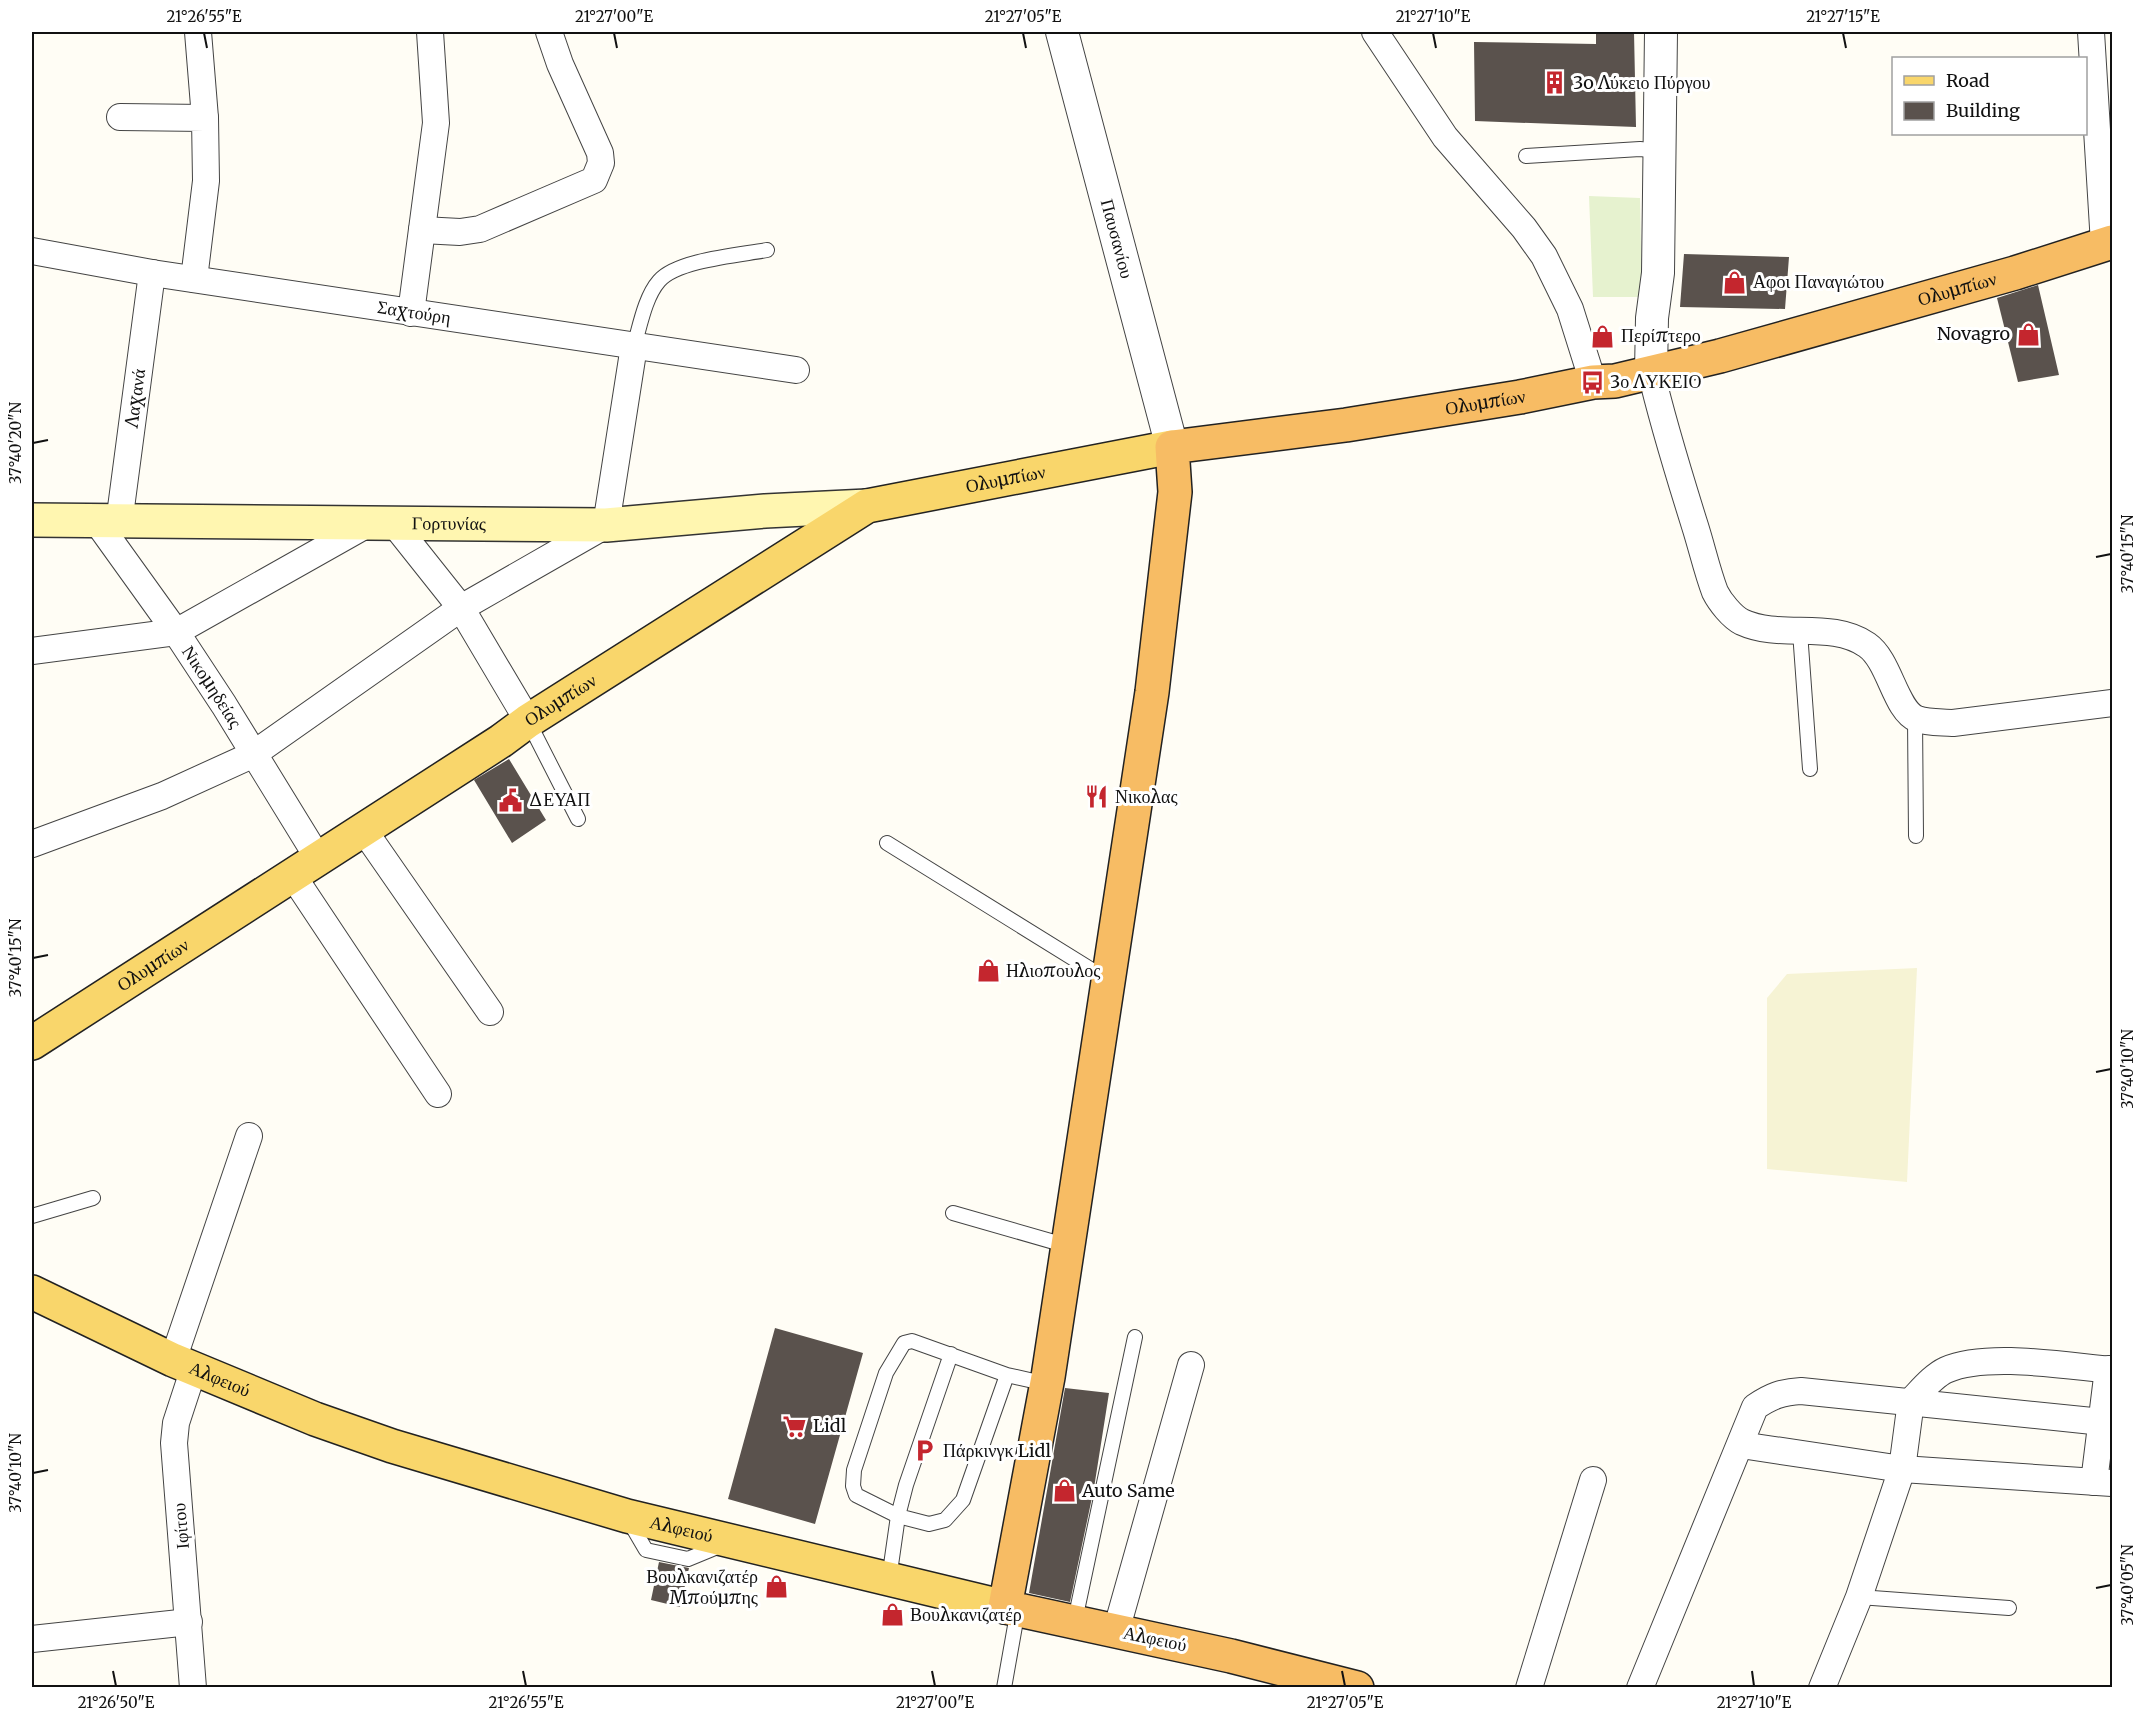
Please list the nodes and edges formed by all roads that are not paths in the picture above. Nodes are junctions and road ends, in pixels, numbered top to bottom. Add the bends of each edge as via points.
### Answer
1 (198, 32) edge
2 (430, 32) edge
3 (549, 32) edge
4 (1062, 32) edge
5 (1375, 32) edge
6 (1660, 32) edge
7 (2091, 32) edge
8 (120, 117) dead end
9 (205, 118) junction
10 (1659, 151) junction
11 (1526, 156) dead end
12 (422, 230) junction
13 (2108, 243) edge
14 (767, 250) dead end
15 (32, 251) edge
16 (152, 273) junction
17 (194, 279) junction
18 (411, 313) junction
19 (634, 346) junction
20 (796, 370) dead end
21 (1651, 372) junction
22 (1593, 382) junction
23 (1172, 447) junction
24 (867, 506) junction
25 (32, 520) edge
26 (108, 523) junction
27 (381, 525) junction
28 (606, 525) junction
29 (461, 608) junction
30 (176, 632) junction
31 (1800, 632) junction
32 (32, 651) edge
33 (2112, 703) edge
34 (1915, 718) junction
35 (528, 721) junction
36 (252, 755) junction
37 (1810, 769) dead end
38 (578, 819) dead end
39 (363, 829) junction
40 (1916, 836) dead end
41 (887, 843) dead end
42 (32, 844) edge
43 (306, 867) junction
44 (1110, 981) junction
45 (490, 1012) dead end
46 (32, 1043) edge
47 (438, 1094) dead end
48 (249, 1136) dead end
49 (93, 1198) dead end
50 (953, 1213) dead end
51 (32, 1216) edge
52 (1068, 1246) junction
53 (32, 1292) edge
54 (1135, 1337) dead end
55 (951, 1354) junction
56 (184, 1364) junction
57 (1191, 1365) dead end
58 (2110, 1370) edge
59 (1007, 1375) junction
60 (1047, 1384) junction
61 (1911, 1401) junction
62 (2106, 1423) edge
63 (1741, 1445) junction
64 (1902, 1469) junction
65 (1593, 1480) dead end
66 (2103, 1483) edge
67 (898, 1516) junction
68 (889, 1579) junction
69 (1859, 1598) junction
70 (1011, 1608) junction
71 (2009, 1608) dead end
72 (1075, 1620) junction
73 (189, 1622) junction
74 (1116, 1631) junction
75 (32, 1639) edge
76 (1342, 1685) edge
77 (193, 1688) edge
78 (1004, 1688) edge
79 (1529, 1688) edge
80 (1640, 1688) edge
81 (1822, 1688) edge

1 - 9 street
2 - 12 street via 436,123
3 - 12 street via 600,153 599,172 594,180 480,229
4 - 23 street, Παυσανίου
5 - 22 street via 1445,137 1544,256 1570,309
6 - 10 street
7 - 13 street
8 - 9 street
9 - 17 street via 206,181
10 - 11 lane
10 - 21 street via 1658,273
12 - 18 street
13 - 21 highway, Ολυμπίων via 2004,276
14 - 19 lane via 672,271 659,281 646,306
15 - 16 street, Σαχτούρη
16 - 17 street, Σαχτούρη
16 - 26 street, Λαχανά
17 - 18 street, Σαχτούρη
18 - 19 street, Σαχτούρη
19 - 20 street, Σαχτούρη
19 - 28 street
21 - 22 highway, Ολυμπίων
21 - 31 street via 1673,458 1716,594 1741,621
22 - 23 highway, Ολυμπίων via 1358,423
23 - 24 main road, Ολυμπίων
23 - 44 highway via 1176,492
24 - 28 main road, Γορτυνίας
24 - 35 main road, Ολυμπίων
25 - 26 main road, Γορτυνίας
26 - 27 main road, Γορτυνίας
26 - 30 street, Νικομηδείας
27 - 28 main road, Γορτυνίας
27 - 29 street
27 - 30 street
28 - 29 street
29 - 35 street
29 - 36 street
30 - 32 street
30 - 36 street, Νικομηδείας
31 - 34 street via 1839,633 1861,640 1874,650 1904,706
31 - 37 lane
33 - 34 street via 1953,723
34 - 40 lane
35 - 38 lane
35 - 39 main road, Ολυμπίων
36 - 42 street via 162,796
36 - 43 street, Νικομηδείας
39 - 43 main road, Ολυμπίων
39 - 45 street
41 - 44 lane
43 - 46 main road, Ολυμπίων
43 - 47 street, Νικομηδείας
44 - 52 highway
48 - 56 street, Ιφίτου
49 - 51 lane
50 - 52 lane
52 - 60 highway
53 - 56 main road, Αλφειού
54 - 72 lane
55 - 59 lane
55 - 67 lane
55 - 67 lane via 912,1341 898,1350 886,1372 854,1470 853,1485 856,1495
56 - 68 main road, Αλφειού via 315,1419 392,1446 627,1516
56 - 73 street, Ιφίτου via 174,1443
57 - 74 street
58 - 61 street via 1986,1361 1965,1363 1943,1372
58 - 62 street
59 - 60 lane
59 - 67 lane via 963,1500 945,1520 929,1524
60 - 70 highway
61 - 62 street
61 - 63 street via 1785,1392 1770,1396 1755,1407
61 - 64 street
62 - 66 street
63 - 64 street
63 - 80 street
64 - 66 street
64 - 69 street
65 - 79 street
67 - 68 lane
68 - 70 main road, Αλφειού
69 - 71 lane
69 - 81 street
70 - 72 highway, Αλφειού
70 - 78 lane
72 - 74 highway, Αλφειού
73 - 75 street
73 - 77 street, Ιφίτου
74 - 76 highway, Αλφειού

